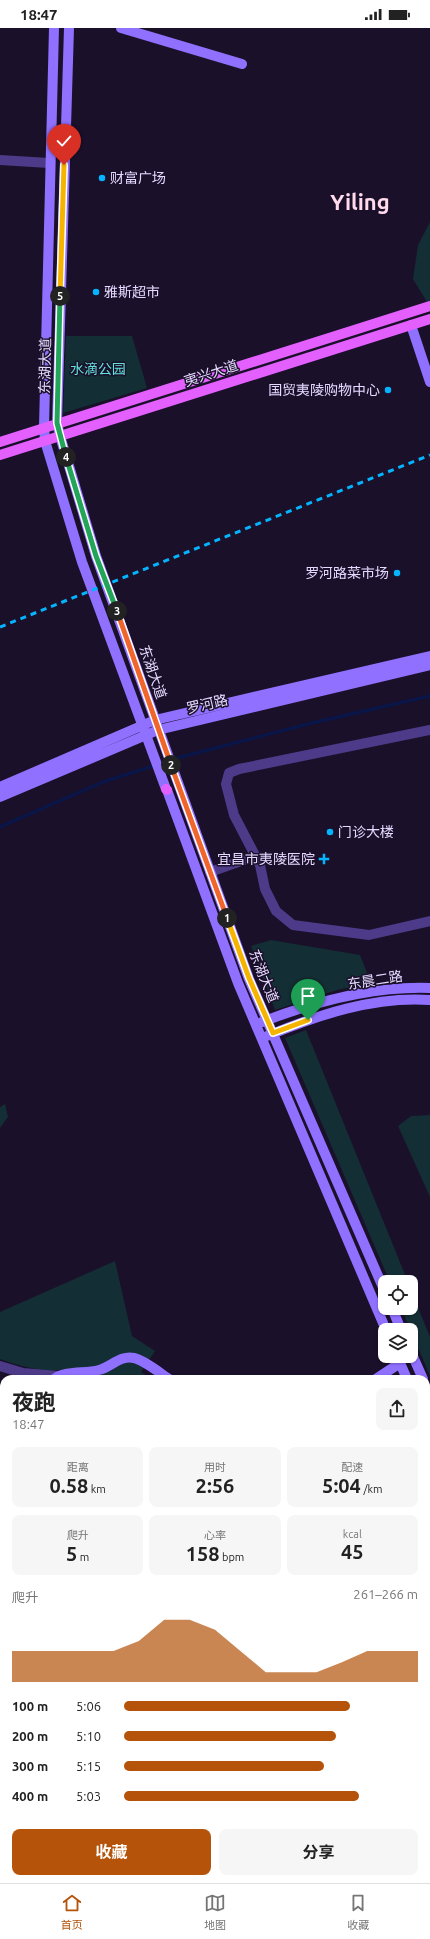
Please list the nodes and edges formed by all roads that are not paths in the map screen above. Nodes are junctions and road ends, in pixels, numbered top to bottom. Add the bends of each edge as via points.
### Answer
1 (54, 28) edge
2 (69, 28) edge
3 (121, 28) edge
4 (242, 64) dead end
5 (0, 160) edge
6 (49, 164) junction
7 (430, 306) edge
8 (430, 319) edge
9 (411, 325) junction
10 (430, 382) edge
11 (57, 423) junction
12 (44, 427) junction
13 (60, 436) junction
14 (45, 441) junction
15 (0, 442) edge
16 (0, 455) edge
17 (430, 656) edge
18 (430, 665) edge
19 (157, 725) junction
20 (144, 730) junction
21 (430, 730) edge
22 (0, 787) edge
23 (0, 797) edge
24 (255, 856) junction
25 (210, 872) junction
26 (430, 921) edge
27 (430, 988) edge
28 (430, 1000) edge
29 (267, 1020) junction
30 (256, 1025) junction
31 (273, 1033) junction
32 (262, 1038) junction
33 (378, 1276) edge
34 (383, 1323) edge
35 (394, 1363) edge
36 (400, 1363) edge
37 (416, 1363) edge
38 (0, 1366) edge
39 (40, 1375) edge
40 (69, 1375) edge
41 (163, 1375) edge
42 (380, 1375) edge
43 (405, 1375) edge
44 (421, 1375) edge

1 - 6 main road, 东湖大道
2 - 11 main road, 东湖大道
3 - 4 main road
5 - 6 street
6 - 12 main road, 东湖大道
7 - 11 main road, 夷兴大道
8 - 9 main road, 夷兴大道
9 - 10 main road
9 - 13 main road, 夷兴大道
11 - 12 main road, 夷兴大道
11 - 13 main road, 东湖大道
12 - 14 main road, 东湖大道
12 - 15 main road, 夷兴大道
13 - 14 main road, 夷兴大道
13 - 19 main road, 东湖大道 via 96,556
14 - 16 main road, 夷兴大道
14 - 20 main road, 东湖大道 via 82,562
17 - 19 main road, 罗河路
18 - 19 main road, 罗河路
19 - 20 main road, 罗河路
19 - 25 main road, 东湖大道
20 - 22 main road, 罗河路
20 - 23 main road, 罗河路
20 - 30 main road, 东湖大道 via 226,954
21 - 24 street via 229,773 226,784 234,815
24 - 25 street
24 - 26 street via 260,865 265,889 276,911 293,925 369,934
25 - 29 main road, 东湖大道
27 - 29 main road, 东晨二路 via 388,990 355,996
28 - 31 main road, 东晨二路 via 359,1006
29 - 30 main road, 东晨二路
29 - 31 main road, 东湖大道
30 - 32 main road, 东湖大道
31 - 32 main road, 东晨二路
31 - 33 main road, 东湖大道
32 - 34 main road, 东湖大道
35 - 42 main road
36 - 43 main road
37 - 44 main road
38 - 39 street
40 - 41 main road via 100,1370 126,1358 135,1358

